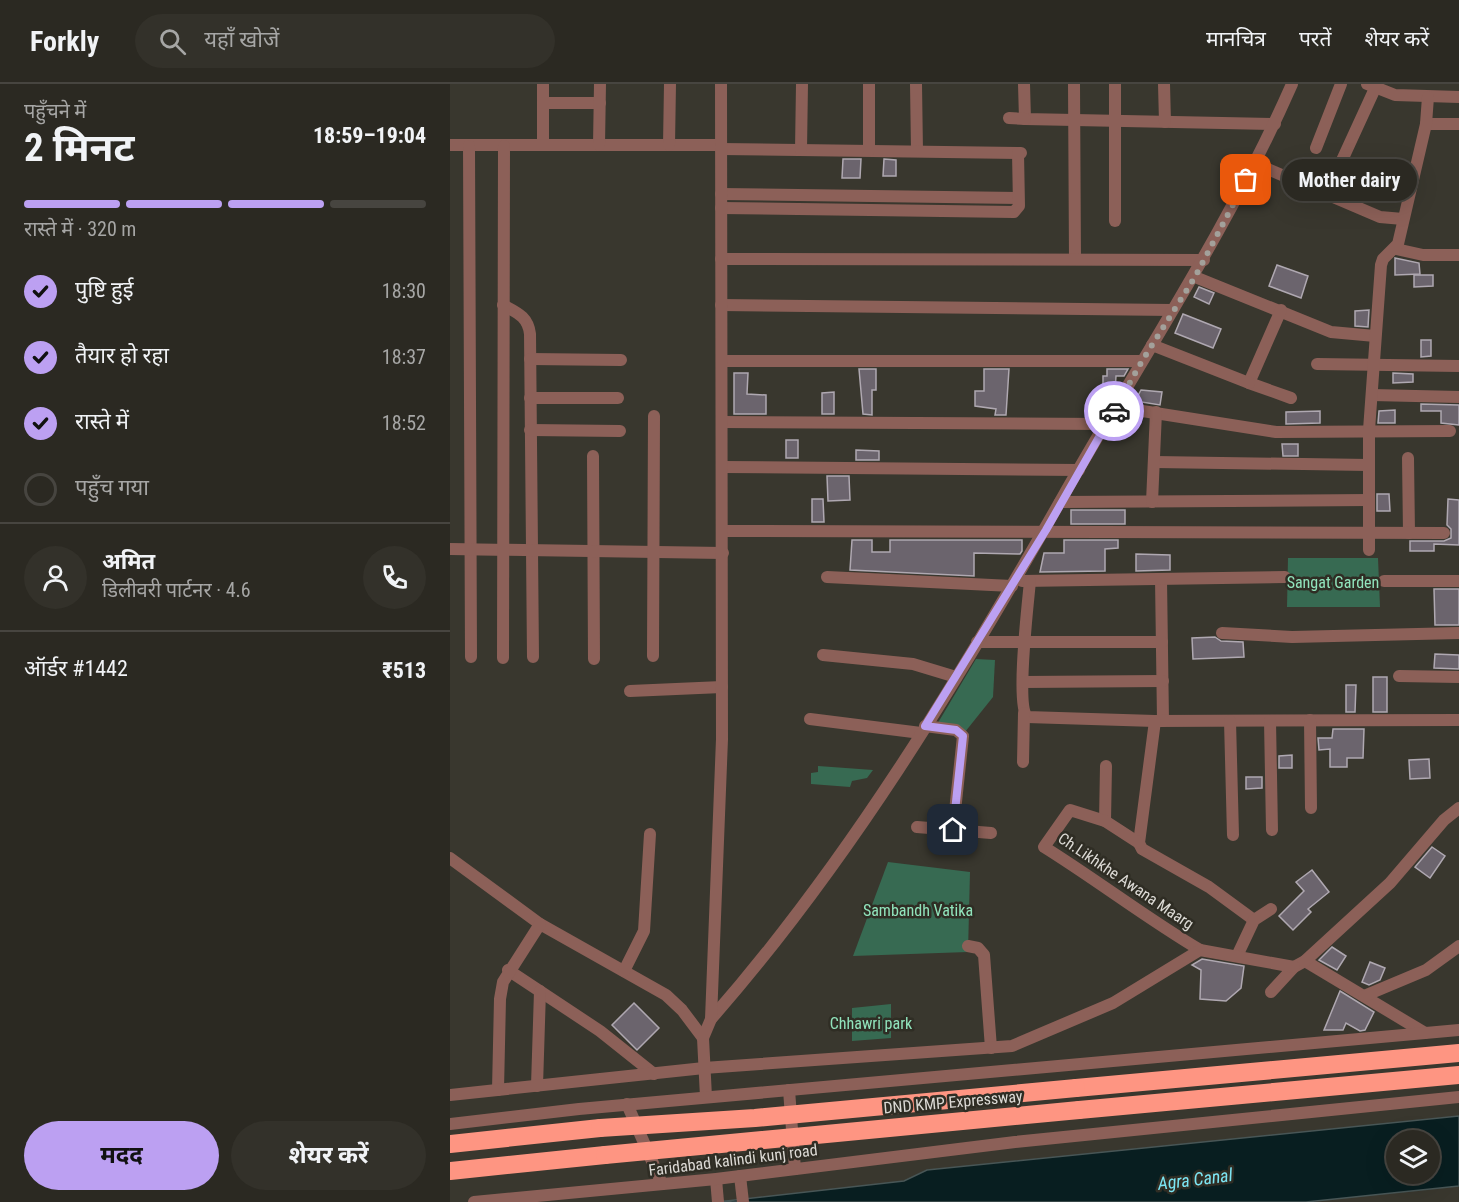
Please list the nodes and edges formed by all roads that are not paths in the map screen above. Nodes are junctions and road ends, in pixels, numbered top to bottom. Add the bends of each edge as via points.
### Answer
1 (543, 84) edge
2 (600, 84) edge
3 (670, 84) edge
4 (721, 84) edge
5 (802, 84) edge
6 (869, 84) edge
7 (915, 84) edge
8 (1024, 84) edge
9 (1074, 84) edge
10 (1115, 84) edge
11 (1164, 84) edge
12 (1292, 84) edge
13 (1341, 84) edge
14 (1373, 85) edge
15 (1459, 97) edge
16 (1428, 98) junction
17 (543, 103) junction
18 (600, 103) junction
19 (1009, 118) dead end
20 (1025, 119) junction
21 (1074, 121) junction
22 (1115, 122) junction
23 (1165, 122) junction
24 (1275, 124) junction
25 (1426, 124) junction
26 (1459, 124) edge
27 (543, 145) junction
28 (599, 145) junction
29 (669, 145) junction
30 (450, 146) edge
31 (469, 146) junction
32 (504, 146) junction
33 (721, 147) junction
34 (1316, 148) dead end
35 (801, 150) junction
36 (869, 150) junction
37 (917, 151) junction
38 (1256, 164) junction
39 (1327, 193) junction
40 (721, 194) junction
41 (1018, 198) junction
42 (721, 208) junction
43 (1403, 219) junction
44 (1115, 221) dead end
45 (1396, 249) junction
46 (1459, 255) edge
47 (721, 259) junction
48 (1075, 259) junction
49 (1204, 260) junction
50 (1195, 277) junction
51 (503, 305) junction
52 (721, 305) junction
53 (1173, 310) junction
54 (1281, 310) junction
55 (1375, 336) junction
56 (1152, 345) junction
57 (530, 360) junction
58 (621, 360) dead end
59 (722, 361) junction
60 (1142, 361) junction
61 (1374, 363) junction
62 (1317, 364) dead end
63 (1459, 366) edge
64 (1249, 383) junction
65 (1372, 395) junction
66 (1459, 397) edge
67 (530, 398) junction
68 (618, 398) dead end
69 (1291, 398) dead end
70 (1117, 407) junction
71 (1156, 412) junction
72 (654, 416) dead end
73 (722, 422) junction
74 (1106, 424) junction
75 (530, 430) junction
76 (1370, 430) junction
77 (620, 431) dead end
78 (1450, 431) dead end
79 (593, 456) dead end
80 (1408, 458) dead end
81 (1155, 462) junction
82 (1369, 465) junction
83 (722, 467) junction
84 (1079, 470) junction
85 (1369, 500) junction
86 (1060, 502) junction
87 (1152, 502) junction
88 (1046, 530) junction
89 (723, 531) junction
90 (1369, 532) junction
91 (1409, 533) junction
92 (1444, 533) dead end
93 (450, 549) edge
94 (471, 550) junction
95 (503, 550) junction
96 (532, 550) junction
97 (1369, 550) dead end
98 (594, 551) junction
99 (653, 552) junction
100 (723, 553) junction
101 (827, 577) dead end
102 (1285, 577) dead end
103 (1161, 579) junction
104 (1030, 581) junction
105 (1384, 581) dead end
106 (1459, 581) edge
107 (1013, 583) junction
108 (1222, 633) dead end
109 (1459, 633) edge
110 (1025, 641) junction
111 (977, 642) junction
112 (1162, 642) junction
113 (823, 655) dead end
114 (653, 656) dead end
115 (471, 657) dead end
116 (533, 657) dead end
117 (502, 658) dead end
118 (594, 659) dead end
119 (1399, 676) dead end
120 (956, 677) junction
121 (1459, 677) edge
122 (1163, 681) junction
123 (1023, 682) junction
124 (722, 687) junction
125 (630, 692) dead end
126 (1024, 713) junction
127 (810, 719) dead end
128 (1311, 720) junction
129 (1459, 720) edge
130 (1159, 721) junction
131 (1230, 721) junction
132 (1270, 721) junction
133 (923, 729) junction
134 (1023, 762) dead end
135 (1106, 766) dead end
136 (1311, 808) dead end
137 (1459, 808) edge
138 (1105, 821) junction
139 (917, 827) dead end
140 (953, 830) junction
141 (1272, 830) dead end
142 (991, 833) dead end
143 (650, 834) dead end
144 (1233, 835) dead end
145 (1139, 843) junction
146 (450, 858) edge
147 (1271, 909) dead end
148 (1254, 920) junction
149 (540, 924) junction
150 (968, 946) dead end
151 (1459, 946) edge
152 (1200, 950) junction
153 (1237, 956) junction
154 (1299, 964) junction
155 (508, 970) junction
156 (624, 971) junction
157 (540, 991) junction
158 (1271, 992) dead end
159 (1364, 996) junction
160 (711, 1019) junction
161 (1459, 1030) edge
162 (1425, 1033) junction
163 (703, 1038) junction
164 (991, 1048) junction
165 (1459, 1053) edge
166 (704, 1068) junction
167 (654, 1074) junction
168 (1459, 1075) edge
169 (537, 1086) junction
170 (498, 1090) junction
171 (789, 1090) junction
172 (450, 1095) edge
173 (706, 1097) junction
174 (1459, 1097) edge
175 (627, 1104) junction
176 (450, 1124) edge
177 (450, 1144) edge
178 (795, 1169) junction
179 (450, 1171) edge
180 (741, 1182) junction
181 (662, 1184) junction
182 (717, 1191) edge
183 (474, 1202) edge
184 (742, 1202) edge

1 - 17 street
2 - 18 street
3 - 29 street
4 - 33 street
5 - 35 street
6 - 36 street
7 - 37 street
8 - 20 street
9 - 21 street
10 - 22 street
11 - 23 street
12 - 24 street
13 - 34 street
14 - 16 street via 1395,95
14 - 39 street
15 - 16 street
16 - 25 street
17 - 18 street
17 - 27 street
18 - 28 street
19 - 20 street
20 - 21 street
21 - 22 street
21 - 48 street
22 - 23 street
22 - 44 street
23 - 24 street
24 - 38 street
25 - 26 street
25 - 43 street
27 - 28 street
27 - 32 street
28 - 29 street
29 - 33 street
30 - 31 street
31 - 32 street
31 - 94 street
32 - 51 street
33 - 35 street
33 - 40 street
35 - 36 street
36 - 37 street
37 - 41 street via 1020,153
38 - 39 street
38 - 49 street
39 - 43 street via 1380,217
40 - 41 street
40 - 42 street
41 - 42 street via 1014,212
42 - 47 street
43 - 45 street
45 - 46 street via 1423,255
45 - 55 street via 1381,265
47 - 48 street
47 - 52 street
48 - 49 street
49 - 50 street
50 - 53 street
50 - 54 street
51 - 57 street via 522,314 529,325
51 - 95 street
52 - 53 street
52 - 59 street
53 - 56 street
54 - 55 street via 1331,332
54 - 64 street
55 - 61 street
56 - 60 street
56 - 64 street
57 - 58 street
57 - 67 street
59 - 60 street
59 - 73 street
60 - 70 street
61 - 62 street
61 - 63 street
61 - 65 street
64 - 69 street
65 - 66 street
65 - 76 street
67 - 68 street
67 - 75 street
70 - 71 street
70 - 74 street
71 - 76 street via 1276,432
71 - 81 street
72 - 99 street
73 - 74 street
73 - 83 street
74 - 84 street
75 - 77 street
75 - 96 street
76 - 78 street
76 - 82 street
79 - 98 street
80 - 91 street
81 - 82 street
81 - 87 street
82 - 85 street
83 - 84 street
83 - 89 street
84 - 86 street
85 - 87 street
85 - 90 street
86 - 87 street
86 - 88 street
88 - 89 street
88 - 90 street
88 - 107 street
89 - 100 street
90 - 91 street
90 - 97 street
91 - 92 street
93 - 94 street
94 - 95 street
94 - 115 street
95 - 96 street
95 - 117 street
96 - 98 street
96 - 116 street
98 - 99 street
98 - 118 street
99 - 100 street
99 - 114 street
100 - 124 street
101 - 107 street
102 - 103 street
103 - 104 street
103 - 112 street
104 - 107 street
104 - 110 street
105 - 106 street
107 - 111 street
108 - 109 street via 1292,637
110 - 111 street
110 - 112 street
110 - 123 street
111 - 120 street
112 - 122 street
113 - 120 street via 913,664
119 - 121 street
120 - 133 street
122 - 123 street
122 - 130 street
123 - 126 street
124 - 125 street
124 - 160 street
126 - 130 street via 1034,719
126 - 134 street
127 - 133 street
128 - 129 street
128 - 132 street
128 - 136 street
130 - 131 street
130 - 145 street
131 - 132 street
131 - 144 street
132 - 141 street
133 - 140 street via 956,730 963,736
133 - 160 street via 777,940
135 - 138 street
137 - 154 street via 1390,882
138 - 145 street, Ch.Likhkhe Awana Maarg
138 - 152 street, Ch.Likhkhe Awana Maarg via 1070,810 1044,847
139 - 140 street
140 - 142 street
143 - 156 street via 644,932
145 - 148 street, Ch.Likhkhe Awana Maarg via 1147,853 1209,887
146 - 149 street
147 - 148 street
148 - 153 street
149 - 155 street
149 - 156 street
150 - 164 street via 978,948 984,955
151 - 159 street via 1426,970
152 - 153 street
152 - 164 street via 1113,1003 1012,1046
153 - 154 street
154 - 158 street
154 - 159 street
155 - 157 street
155 - 170 street via 500,999
156 - 163 street via 666,995
157 - 167 street
157 - 169 street
159 - 162 street
160 - 163 street
161 - 162 street
162 - 171 street
163 - 166 street
164 - 166 street
165 - 177 highway, DND KMP Expressway, bridge
166 - 167 street
166 - 173 street
167 - 169 street
168 - 179 highway, DND KMP Expressway, bridge
169 - 170 street
170 - 172 street
171 - 173 street
171 - 178 street
173 - 175 street
174 - 178 street, Faridabad kalindi kunj road
175 - 176 street
175 - 181 street
178 - 180 street, Faridabad kalindi kunj road
180 - 182 street, Faridabad kalindi kunj road
180 - 184 street
181 - 182 street, Faridabad kalindi kunj road
181 - 183 street, Faridabad kalindi kunj road

